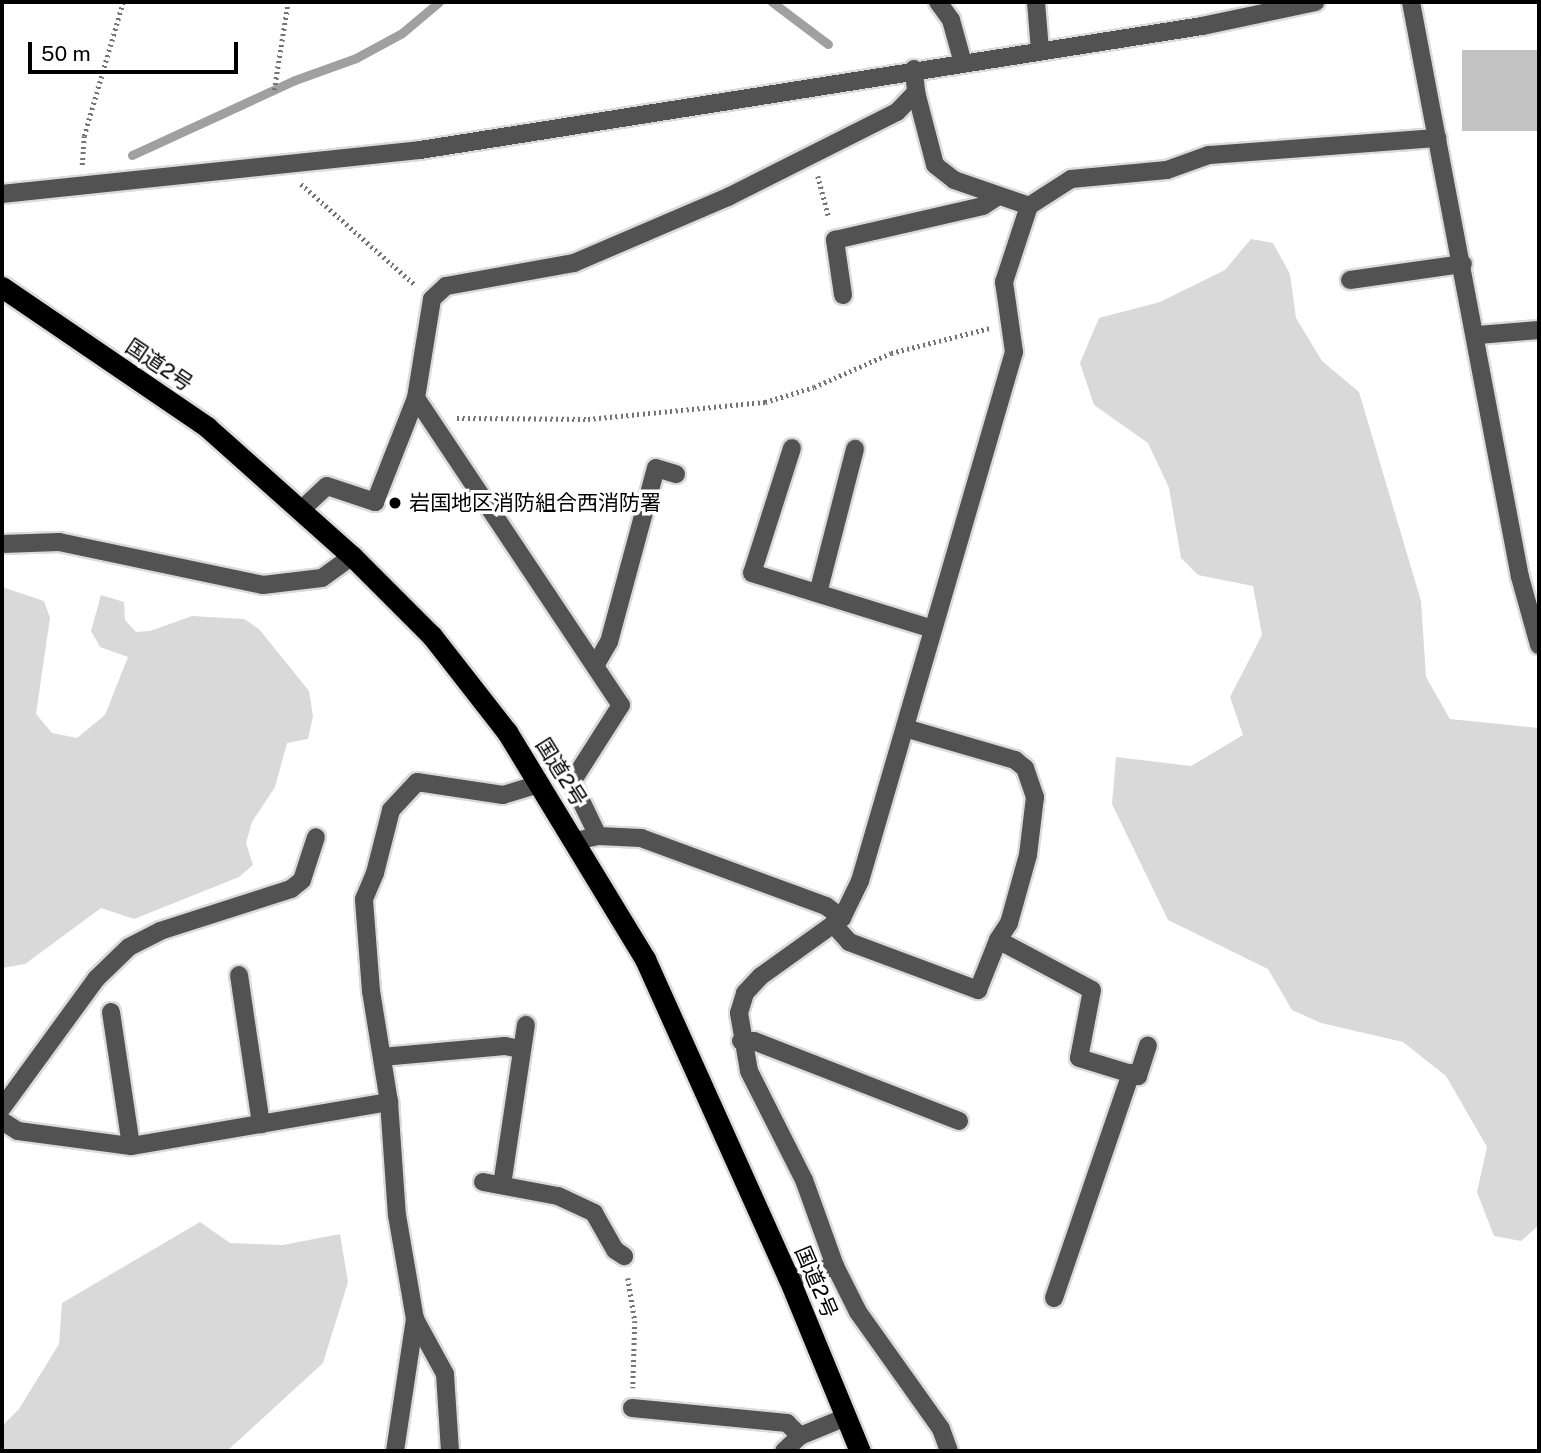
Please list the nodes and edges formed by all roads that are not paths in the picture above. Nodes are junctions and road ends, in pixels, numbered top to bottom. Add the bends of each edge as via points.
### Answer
1 (938, 2) edge
2 (1036, 2) edge
3 (1316, 2) edge
4 (1411, 2) edge
5 (1040, 51) junction
6 (963, 63) junction
7 (914, 69) junction
8 (916, 92) junction
9 (1437, 138) junction
10 (6, 196) edge
11 (997, 197) junction
12 (1029, 206) junction
13 (1463, 264) junction
14 (1350, 281) dead end
15 (2, 288) edge
16 (843, 295) dead end
17 (1539, 330) edge
18 (1478, 335) junction
19 (416, 398) junction
20 (792, 449) dead end
21 (855, 449) dead end
22 (676, 474) dead end
23 (301, 510) junction
24 (2, 544) edge
25 (352, 556) junction
26 (818, 593) junction
27 (933, 629) junction
28 (1539, 645) edge
29 (595, 666) junction
30 (905, 729) junction
31 (540, 783) junction
32 (598, 836) junction
33 (316, 837) dead end
34 (575, 841) junction
35 (837, 921) junction
36 (998, 940) junction
37 (239, 975) dead end
38 (111, 1012) dead end
39 (526, 1025) dead end
40 (741, 1041) junction
41 (1148, 1046) dead end
42 (521, 1049) junction
43 (382, 1058) junction
44 (1131, 1073) junction
45 (389, 1102) junction
46 (2, 1108) edge
47 (2, 1121) edge
48 (959, 1121) dead end
49 (261, 1124) junction
50 (131, 1146) junction
51 (483, 1182) dead end
52 (502, 1185) junction
53 (624, 1256) road end
54 (835, 1266) junction
55 (789, 1279) junction
56 (1054, 1298) dead end
57 (415, 1319) junction
58 (632, 1408) road end
59 (846, 1417) junction
60 (800, 1436) junction
61 (395, 1451) edge
62 (450, 1451) edge
63 (785, 1451) edge
64 (860, 1451) edge
65 (949, 1451) edge

1 - 6 street via 951,20
2 - 5 street
3 - 5 street via 1202,26
4 - 9 street
5 - 6 street
6 - 7 street
7 - 8 street
7 - 10 street via 421,150
8 - 11 street via 935,165 954,180
8 - 19 street via 897,112 810,156 691,214 574,263 464,279 446,286 432,299
9 - 12 street via 1209,155 1167,170 1071,179
9 - 13 street
11 - 12 street
11 - 16 street via 983,206 835,240
12 - 27 street via 1004,282 1014,352
13 - 14 street
13 - 18 street
15 - 23 highway, 国道2号 via 207,427
17 - 18 street
18 - 28 street via 1520,577
19 - 23 street via 375,502 327,486
19 - 29 street
20 - 26 street via 752,573
21 - 26 street
22 - 29 street via 656,468 609,642
23 - 25 highway, 国道2号
24 - 25 street via 59,542 263,585 322,578
25 - 31 highway, 国道2号 via 432,636 507,732
26 - 27 street
27 - 30 street
29 - 32 street via 621,705 572,782
30 - 35 street via 860,881
30 - 36 street via 1015,760 1025,768 1035,797 1028,855 1009,923
31 - 34 highway, 国道2号
31 - 43 street via 503,794 417,782 391,810 364,899
32 - 34 street
32 - 35 street via 640,838 826,906
33 - 46 street via 311,862 291,889 160,930 129,947 96,979
34 - 55 highway, 国道2号 via 645,959
35 - 36 street via 849,942 978,990
35 - 40 street via 761,976 746,993 738,1013
36 - 44 street via 1092,990 1079,1058
37 - 49 street
38 - 50 street
39 - 42 street
40 - 48 street via 754,1041
40 - 54 street via 749,1071 804,1180
41 - 44 street via 1138,1076
42 - 43 street via 505,1046
42 - 52 street
43 - 45 street
44 - 56 street
45 - 49 street
45 - 57 street via 397,1215
47 - 50 street via 18,1131
49 - 50 street
51 - 52 street
52 - 53 street via 558,1196 594,1213 615,1250
54 - 55 street
54 - 65 street via 858,1312 941,1429
55 - 59 highway, 国道2号
57 - 61 street
57 - 62 street via 445,1374
58 - 60 street via 787,1423
59 - 60 street
59 - 64 highway, 国道2号
60 - 63 street

